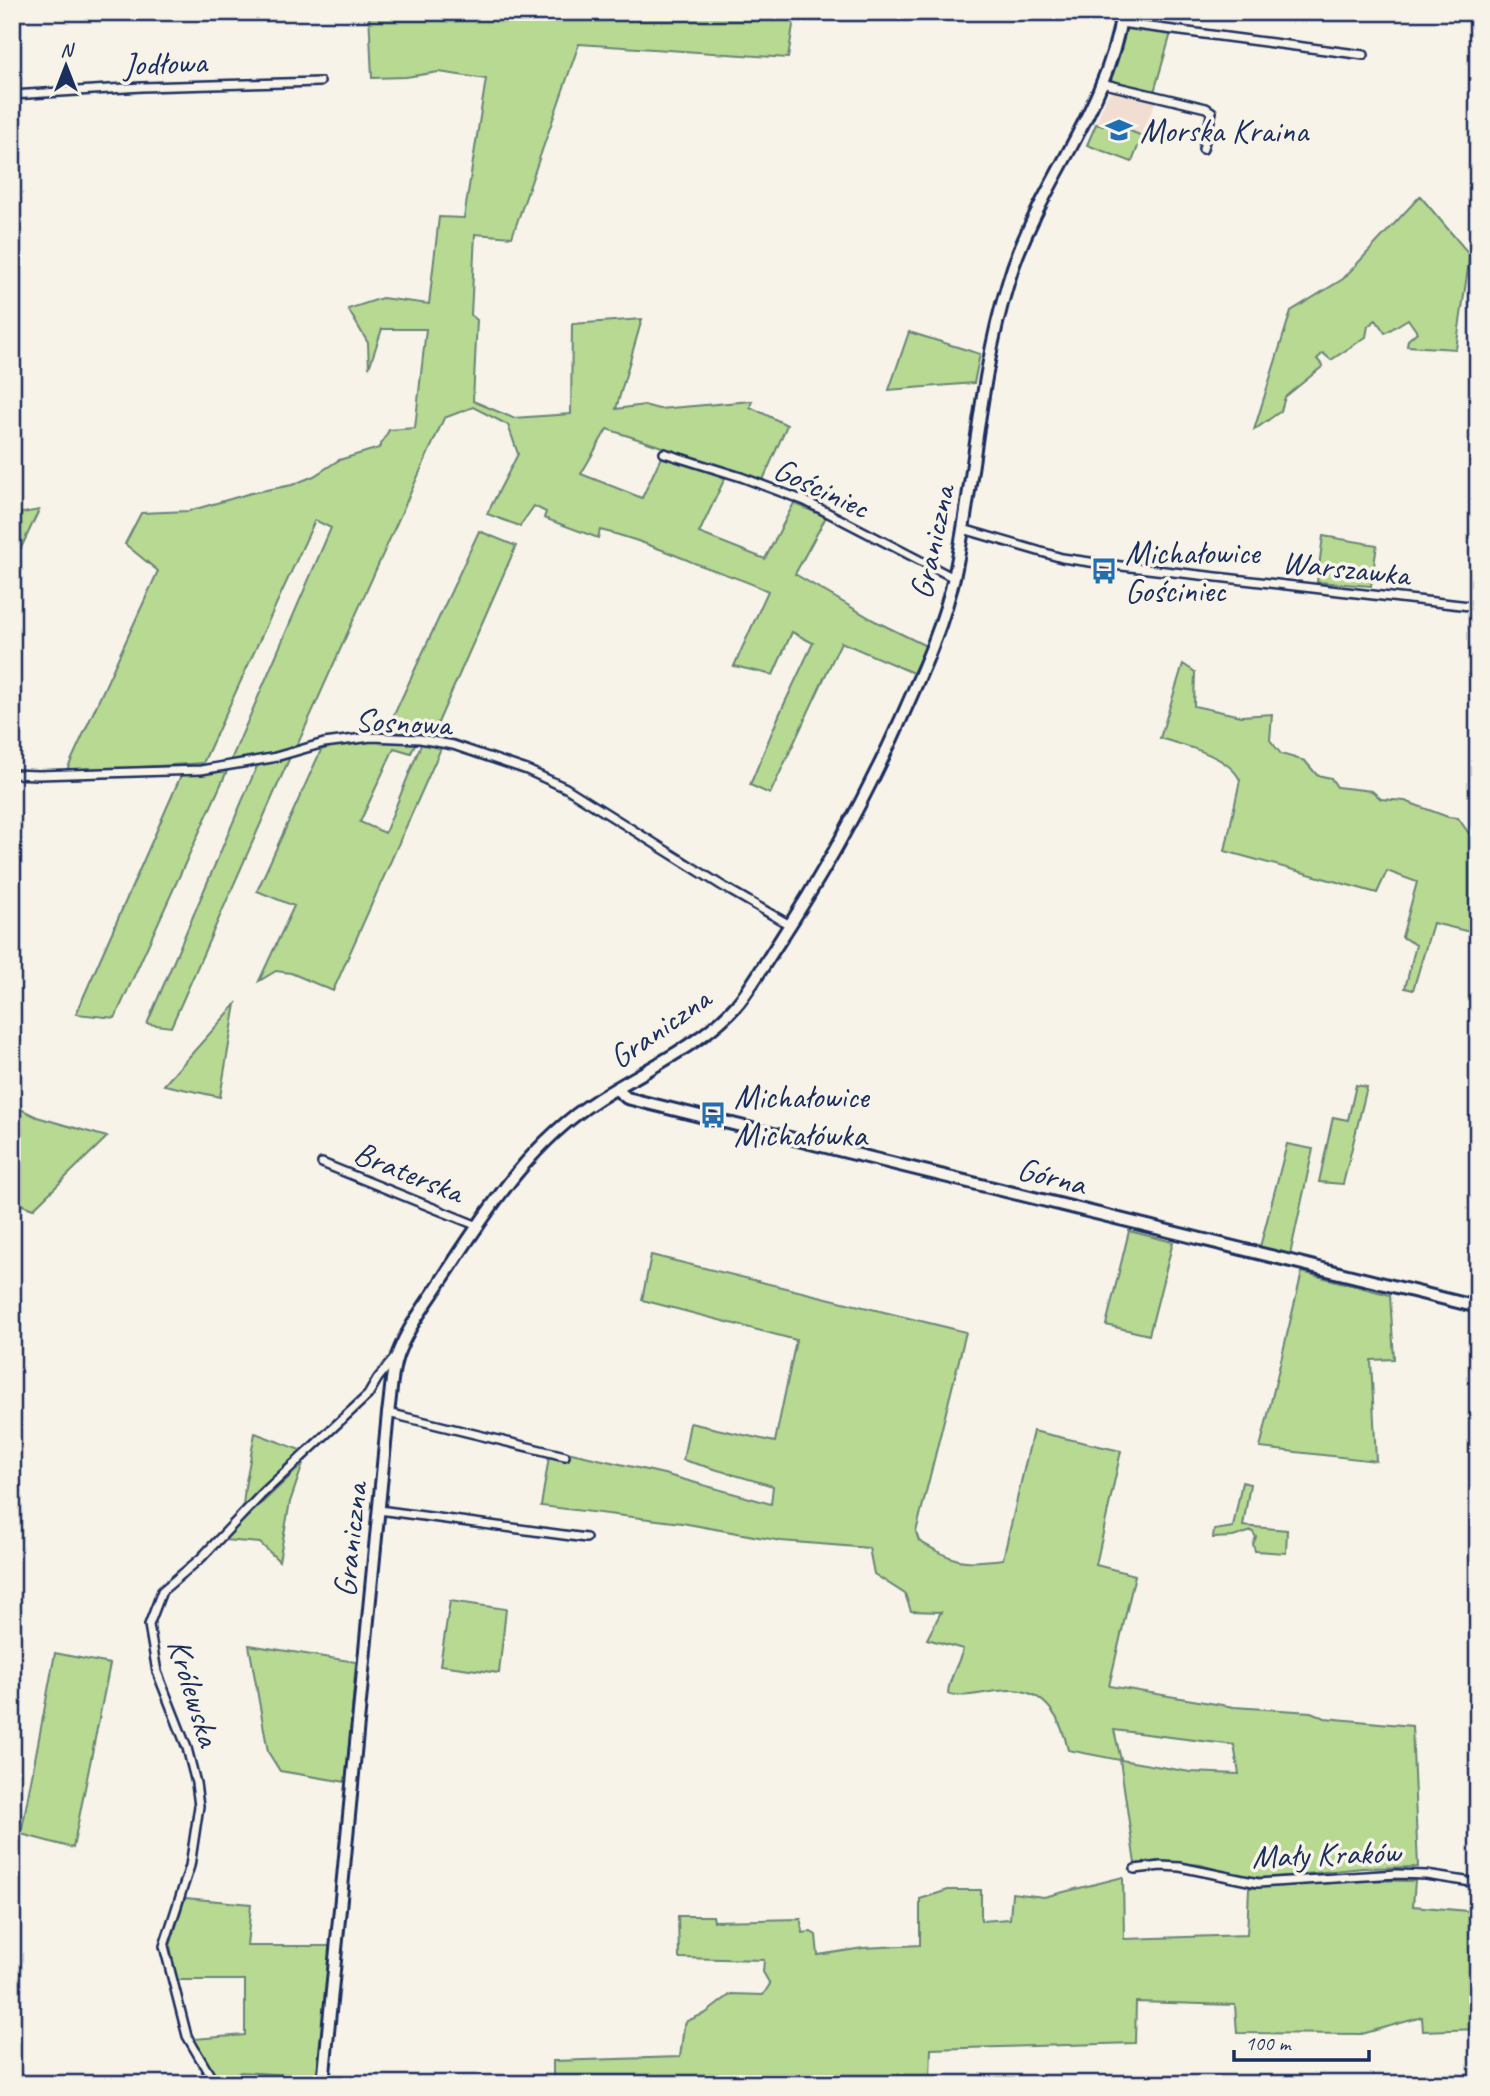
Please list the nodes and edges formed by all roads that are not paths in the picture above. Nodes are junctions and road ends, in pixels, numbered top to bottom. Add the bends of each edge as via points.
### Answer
1 (1121, 18) edge
2 (1364, 55) dead end
3 (320, 82) dead end
4 (1101, 83) junction
5 (12, 95) edge
6 (1203, 149) dead end
7 (664, 453) dead end
8 (963, 529) junction
9 (954, 578) junction
10 (1478, 607) edge
11 (12, 774) edge
12 (790, 925) junction
13 (616, 1089) junction
14 (322, 1163) dead end
15 (478, 1226) junction
16 (1478, 1307) edge
17 (397, 1357) junction
18 (388, 1413) junction
19 (565, 1456) dead end
20 (379, 1510) junction
21 (586, 1538) dead end
22 (1135, 1869) dead end
23 (1478, 1883) edge
24 (215, 2084) edge
25 (323, 2084) edge

1 - 2 street
1 - 4 street, Graniczna
3 - 5 street, Jodłowa
4 - 6 street via 1206,108 1212,119
4 - 8 street, Graniczna via 1008,281 991,354
7 - 9 street, Gościniec via 806,502
8 - 9 street, Graniczna
8 - 10 street, Warszawka via 1062,558
9 - 12 street, Graniczna via 933,643 874,779
11 - 12 street, Sosnowa via 201,770 372,737 453,745 566,788
12 - 13 street, Graniczna via 741,1000 702,1036
13 - 15 street, Graniczna via 561,1126
13 - 16 street, Górna via 627,1098
14 - 15 street, Braterska
15 - 17 street, Graniczna via 414,1322
17 - 18 street, Graniczna
17 - 24 street, Królewska via 368,1395 162,1591 149,1625 157,1672 187,1748 199,1806 190,1866 164,1946 187,2036
18 - 19 street
18 - 20 street, Graniczna
20 - 21 street
20 - 25 street, Graniczna
22 - 23 street, Mały Kraków via 1180,1867 1258,1883 1397,1874

